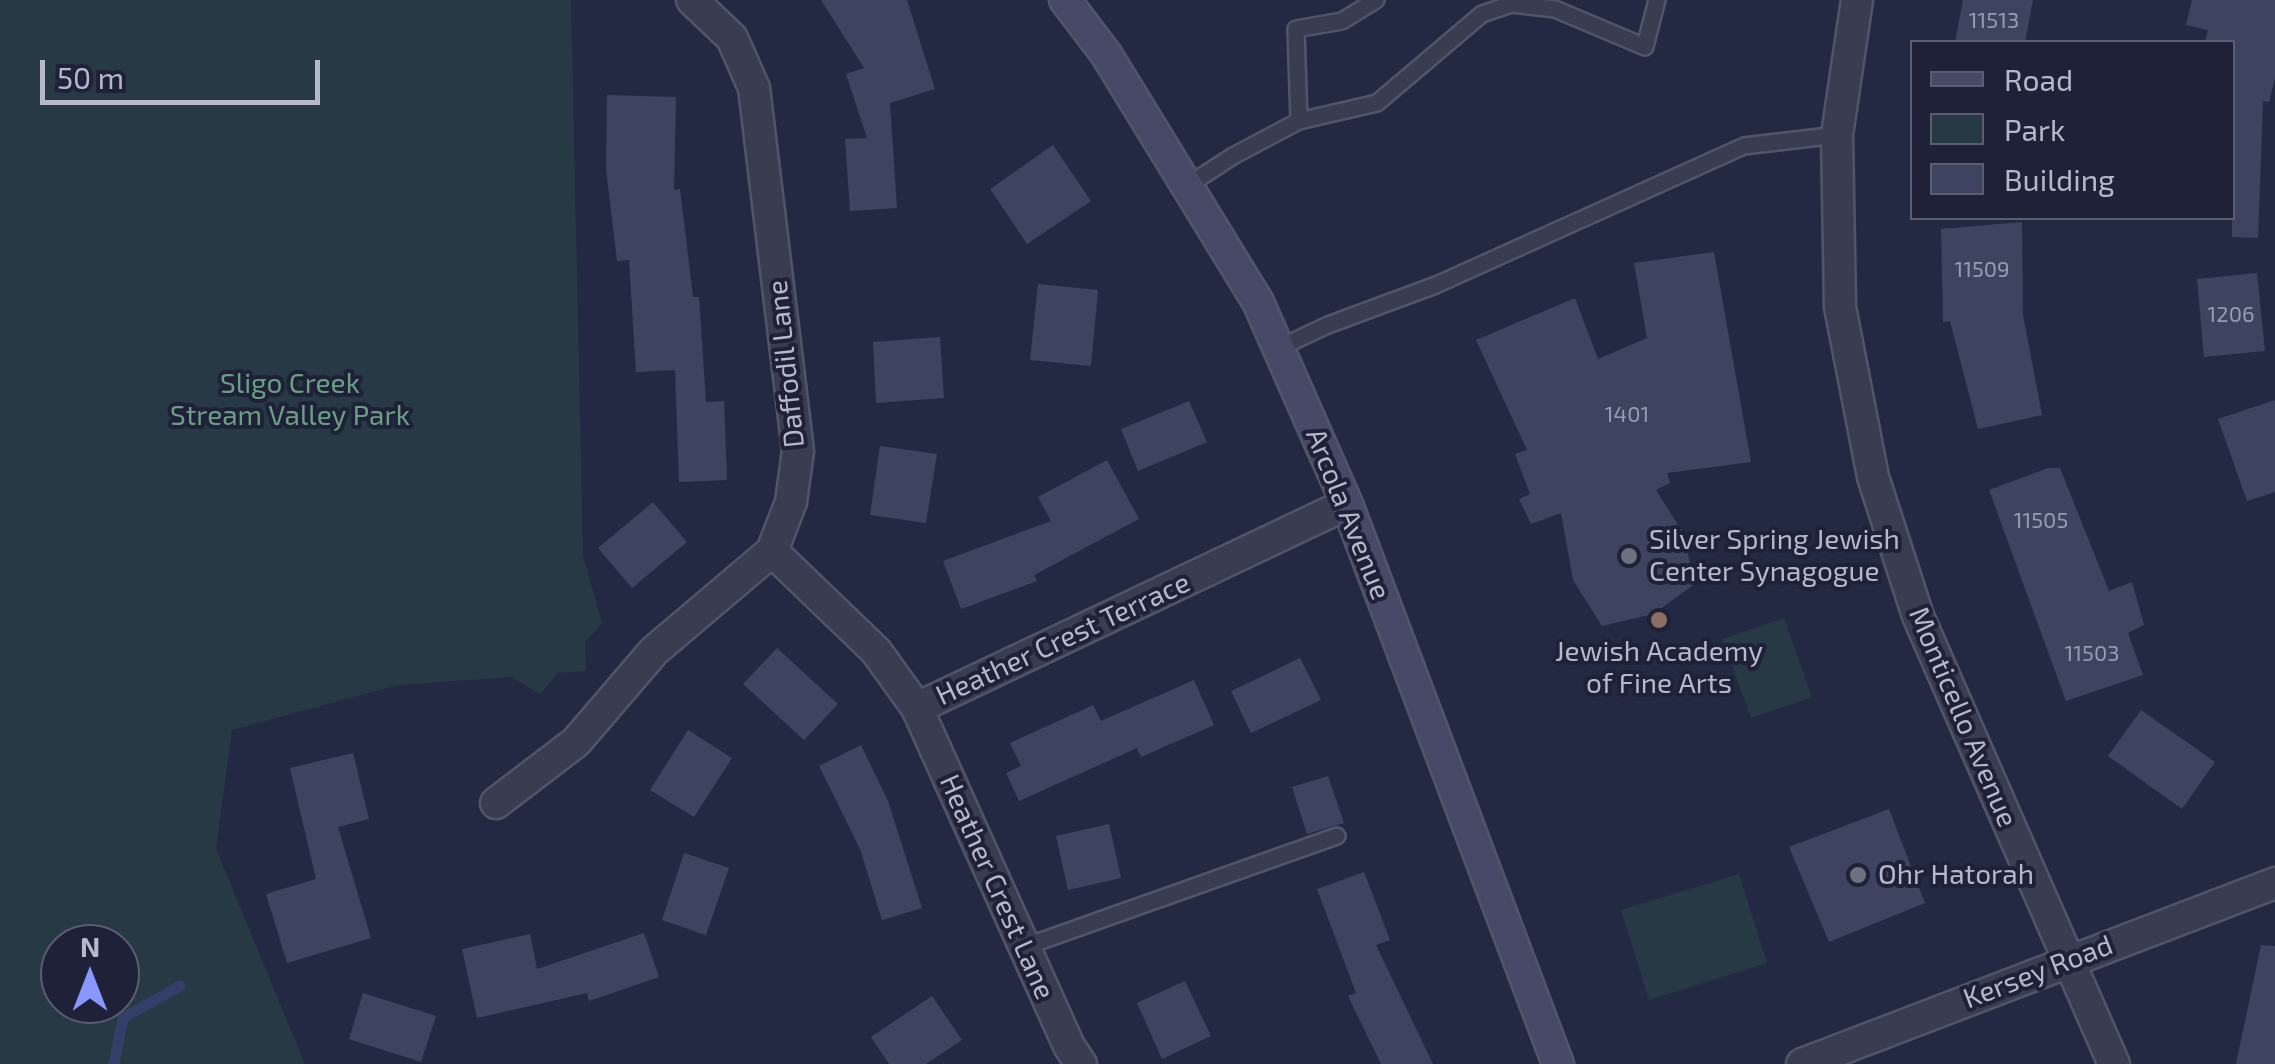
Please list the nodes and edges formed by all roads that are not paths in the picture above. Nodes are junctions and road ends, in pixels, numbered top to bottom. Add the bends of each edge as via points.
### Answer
1 (692, 0) edge
2 (1065, 0) edge
3 (1376, 0) edge
4 (1657, 0) edge
5 (1857, 0) edge
6 (1299, 121) junction
7 (1836, 135) junction
8 (1187, 186) junction
9 (1279, 348) junction
10 (1347, 504) junction
11 (772, 552) junction
12 (917, 708) junction
13 (496, 802) dead end
14 (1336, 836) dead end
15 (2275, 882) edge
16 (1024, 946) junction
17 (2066, 960) junction
18 (1081, 1064) edge
19 (1558, 1064) edge
20 (1802, 1064) edge
21 (2114, 1064) edge

1 - 11 street, Daffodil Lane via 732,38 754,88 798,451 791,502
2 - 8 street, Arcola Avenue
3 - 6 lane via 1342,20 1296,29
4 - 6 lane via 1644,47 1555,9 1512,4 1482,14 1377,104
5 - 7 street, Monticello Avenue
6 - 8 lane
7 - 9 lane via 1744,146
7 - 17 street, Monticello Avenue via 1840,306 1874,477 1918,616
8 - 9 street, Arcola Avenue
9 - 10 street, Arcola Avenue
10 - 12 street, Heather Crest Terrace
10 - 19 street, Arcola Avenue
11 - 12 street, Heather Crest Terrace via 876,651
11 - 13 street, Daffodil Lane via 654,651 576,742
12 - 16 street, Heather Crest Lane
14 - 16 lane
15 - 17 street, Kersey Road
16 - 18 street, Heather Crest Lane
17 - 20 street, Kersey Road
17 - 21 street, Monticello Avenue

